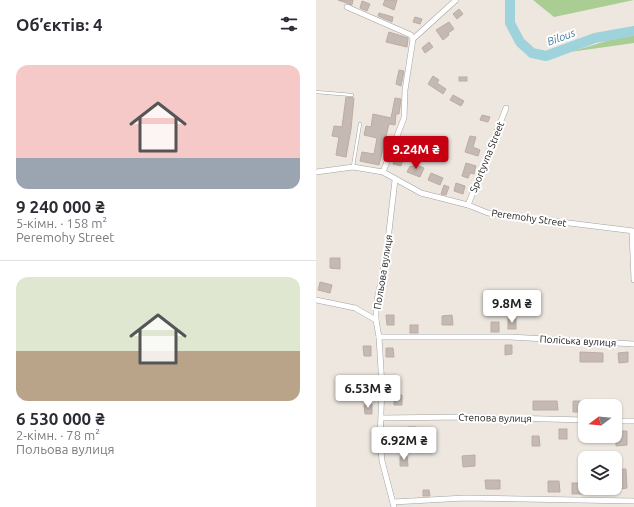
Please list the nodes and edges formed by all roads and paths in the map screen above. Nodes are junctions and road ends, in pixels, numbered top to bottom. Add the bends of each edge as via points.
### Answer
1 (456, 0) edge
2 (347, 7) dead end
3 (413, 39) junction
4 (316, 92) edge
5 (352, 95) dead end
6 (506, 108) dead end
7 (360, 124) dead end
8 (353, 167) junction
9 (316, 172) edge
10 (383, 172) junction
11 (395, 180) junction
12 (468, 205) junction
13 (633, 232) edge
14 (634, 280) edge
15 (316, 300) edge
16 (376, 320) junction
17 (379, 336) junction
18 (634, 344) edge
19 (382, 418) junction
20 (578, 420) edge
21 (622, 421) edge
22 (634, 421) edge
23 (634, 501) edge
24 (394, 504) edge

1 - 3 street
2 - 3 street via 411,35
3 - 10 street via 404,90 404,118
4 - 5 lane
6 - 12 street, Sportyvna Street
7 - 8 lane
8 - 9 street, Peremohy Street
8 - 10 street, Peremohy Street
10 - 11 street, Peremohy Street
11 - 12 street, Peremohy Street via 421,193
11 - 16 street, Польова вулиця via 386,257 376,305
12 - 13 street, Peremohy Street via 488,214
13 - 14 street
15 - 16 street via 355,308
16 - 17 street, Польова вулиця
17 - 18 street, Поліська вулиця via 510,337
17 - 19 street, Польова вулиця
19 - 20 street, Степова вулиця
19 - 24 street, Польова вулиця via 382,461
21 - 22 street
23 - 24 street via 465,498

